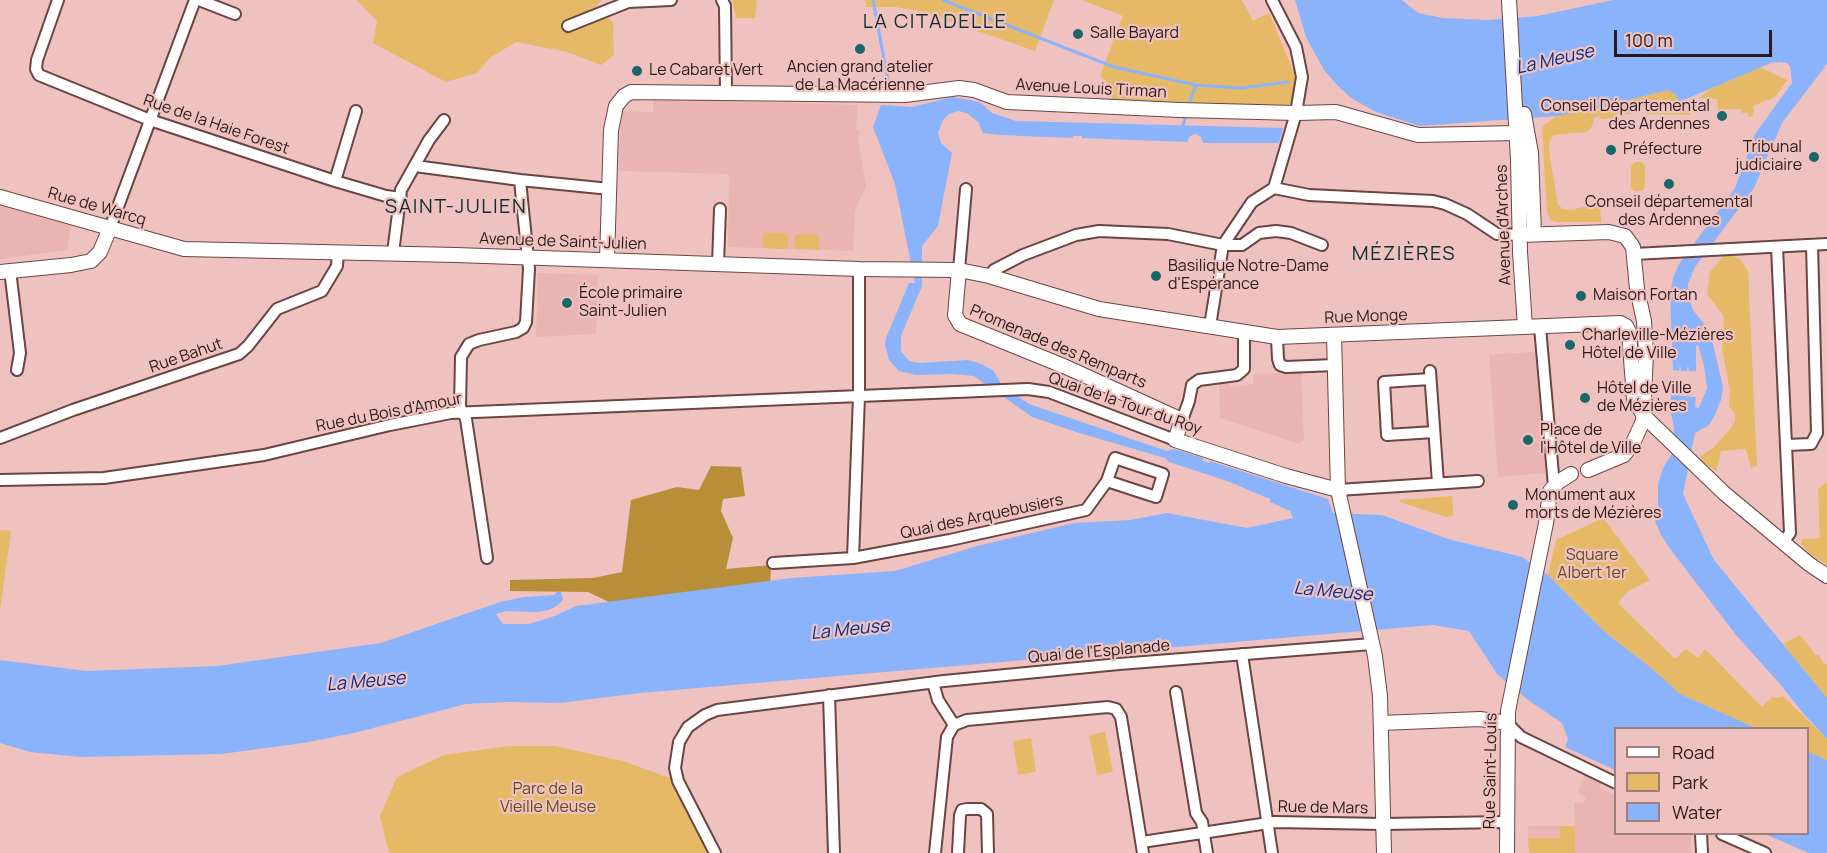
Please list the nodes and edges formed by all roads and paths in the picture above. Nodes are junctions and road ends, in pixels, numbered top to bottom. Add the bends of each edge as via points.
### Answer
1 (58, 0) edge
2 (197, 0) edge
3 (671, 0) edge
4 (722, 0) edge
5 (1272, 0) edge
6 (1514, 3) edge
7 (235, 14) dead end
8 (568, 26) dead end
9 (726, 93) junction
10 (356, 111) dead end
11 (1296, 113) junction
12 (150, 120) junction
13 (444, 120) dead end
14 (1519, 126) junction
15 (415, 166) junction
16 (520, 180) junction
17 (335, 181) junction
18 (1274, 188) junction
19 (610, 189) junction
20 (966, 189) dead end
21 (0, 197) edge
22 (401, 198) junction
23 (720, 209) dead end
24 (110, 228) junction
25 (1527, 235) junction
26 (1827, 244) edge
27 (1223, 245) junction
28 (1322, 245) dead end
29 (1812, 245) junction
30 (1777, 247) junction
31 (184, 249) joint
32 (338, 252) junction
33 (393, 253) junction
34 (1634, 254) junction
35 (528, 257) junction
36 (607, 260) junction
37 (718, 264) junction
38 (859, 269) junction
39 (959, 270) junction
40 (5, 271) edge
41 (989, 276) junction
42 (1210, 326) junction
43 (1525, 327) junction
44 (1540, 327) junction
45 (1244, 331) junction
46 (1334, 335) junction
47 (1277, 337) junction
48 (1335, 365) junction
49 (17, 370) dead end
50 (859, 396) junction
51 (462, 412) junction
52 (1644, 416) junction
53 (1182, 420) junction
54 (1434, 432) junction
55 (1663, 434) junction
56 (0, 438) edge
57 (1175, 440) junction
58 (1786, 445) junction
59 (1628, 450) junction
60 (1588, 470) dead end
61 (1571, 474) dead end
62 (0, 480) edge
63 (1555, 480) junction
64 (1107, 481) junction
65 (1478, 481) dead end
66 (1438, 483) junction
67 (1338, 490) junction
68 (1783, 542) junction
69 (487, 558) dead end
70 (853, 558) junction
71 (772, 563) dead end
72 (1827, 576) edge
73 (1372, 644) junction
74 (1242, 654) junction
75 (933, 683) junction
76 (1176, 692) dead end
77 (829, 695) junction
78 (1381, 723) junction
79 (1507, 723) junction
80 (954, 724) junction
81 (1614, 782) edge
82 (1506, 822) junction
83 (1268, 823) junction
84 (1383, 824) junction
85 (1203, 832) junction
86 (1701, 835) edge
87 (1724, 835) edge
88 (1142, 847) edge
89 (715, 853) edge
90 (834, 853) edge
91 (935, 853) edge
92 (958, 853) edge
93 (988, 853) edge
94 (1206, 853) edge
95 (1272, 853) edge
96 (1384, 853) edge
97 (1507, 853) edge
98 (1702, 853) edge
99 (1764, 853) edge

1 - 12 street, Rue de la Haie Forest via 37,60 39,75
2 - 7 street
2 - 12 street
3 - 8 street via 628,2
4 - 9 street via 726,6
5 - 11 street via 1296,48 1302,77
6 - 14 main road, Avenue d'Arches
9 - 11 main road, Avenue Louis Tirman via 905,95 959,88 1007,102
9 - 19 main road, Avenue Louis Tirman via 631,92 624,96 616,106 611,130
10 - 17 street
11 - 14 main road, Avenue Louis Tirman via 1336,112 1418,135
11 - 18 street
12 - 17 street, Rue de la Haie Forest
12 - 24 street
13 - 15 street
14 - 25 main road, Avenue d'Arches
15 - 16 street
15 - 22 street via 401,190
16 - 19 street
16 - 35 street
17 - 22 street, Rue de la Haie Forest
18 - 25 street via 1310,195 1432,201 1467,214 1497,234
18 - 27 street via 1252,202
19 - 36 main road
20 - 39 street, Promenade des Remparts
21 - 24 main road, Rue de Warcq
22 - 33 street
23 - 37 street
24 - 31 main road, Rue de Warcq
24 - 40 main road via 100,252 91,261
25 - 34 main road via 1609,232 1630,241
25 - 43 main road, Avenue d'Arches
26 - 29 street
27 - 28 street via 1242,245 1259,233 1276,231
27 - 41 street via 1168,234 1099,231 1023,255
27 - 42 street
29 - 30 street
29 - 58 street via 1817,434 1811,444
30 - 34 street
30 - 58 street
31 - 32 main road, Avenue de Saint-Julien
32 - 33 main road, Avenue de Saint-Julien
32 - 56 street, Rue Bahut via 337,266 322,291 277,309 239,354
33 - 35 main road, Avenue de Saint-Julien
34 - 52 main road via 1646,352
35 - 36 main road, Avenue de Saint-Julien
35 - 51 street via 523,328 478,340 468,345 460,357
36 - 37 main road, Avenue de Saint-Julien
37 - 38 main road, Avenue de Saint-Julien
38 - 39 main road, Avenue de Saint-Julien
38 - 50 street
39 - 41 main road, Avenue de Saint-Julien
39 - 53 main road, Promenade des Remparts via 955,315 960,324
40 - 49 street via 20,353
41 - 42 main road, Rue Monge via 1099,309
42 - 45 main road, Rue Monge
43 - 44 main road, Rue Monge
43 - 46 main road, Rue Monge
44 - 52 main road, Rue Monge via 1616,322 1626,326 1634,399
44 - 63 street
45 - 47 main road, Rue Monge
45 - 53 street via 1244,369 1237,375 1199,380 1192,385
46 - 47 main road, Rue Monge
46 - 48 main road
47 - 48 street via 1280,365
48 - 67 main road
50 - 51 street, Rue du Bois d'Amour
50 - 57 street, Quai de la Tour du Roy via 1028,389 1049,392
50 - 70 street
51 - 62 street, Rue du Bois d'Amour via 264,454 104,478
51 - 69 street
52 - 55 main road
52 - 59 main road
53 - 57 main road
54 - 54 street via 1430,375 1384,382 1387,435
54 - 66 street
55 - 59 main road
55 - 68 main road via 1724,493
57 - 67 main road, Quai de la Tour du Roy
58 - 68 street via 1790,533
59 - 60 main road
61 - 63 main road
63 - 79 main road, Rue Saint-Louis via 1548,498
64 - 64 street, Quai des Arquebusiers via 1156,497 1163,474 1115,458
64 - 70 street, Quai des Arquebusiers via 1086,510
65 - 66 street
66 - 67 street
67 - 73 main road
68 - 72 main road
70 - 71 street, Quai des Arquebusiers
73 - 74 street, Quai de l'Esplanade
73 - 78 main road
74 - 75 street, Quai de l'Esplanade
74 - 83 street
75 - 77 street, Quai de l'Esplanade
75 - 80 street via 938,700
76 - 85 street via 1196,813
77 - 89 street, Quai de l'Esplanade via 717,710 688,727 679,742 675,768
77 - 90 street
78 - 79 main road via 1480,719
78 - 84 main road
79 - 81 street via 1521,737
79 - 82 main road, Rue Saint-Louis
80 - 88 street via 1116,709 1121,717
80 - 91 street via 947,736
82 - 84 street, Rue de Mars
82 - 97 main road, Rue Saint-Louis
83 - 84 street, Rue de Mars
83 - 85 street, Rue de Mars
83 - 95 street
84 - 96 main road
85 - 88 street, Rue de Mars
85 - 94 street
86 - 98 street
87 - 99 street
92 - 93 street via 962,810 981,809 987,813

